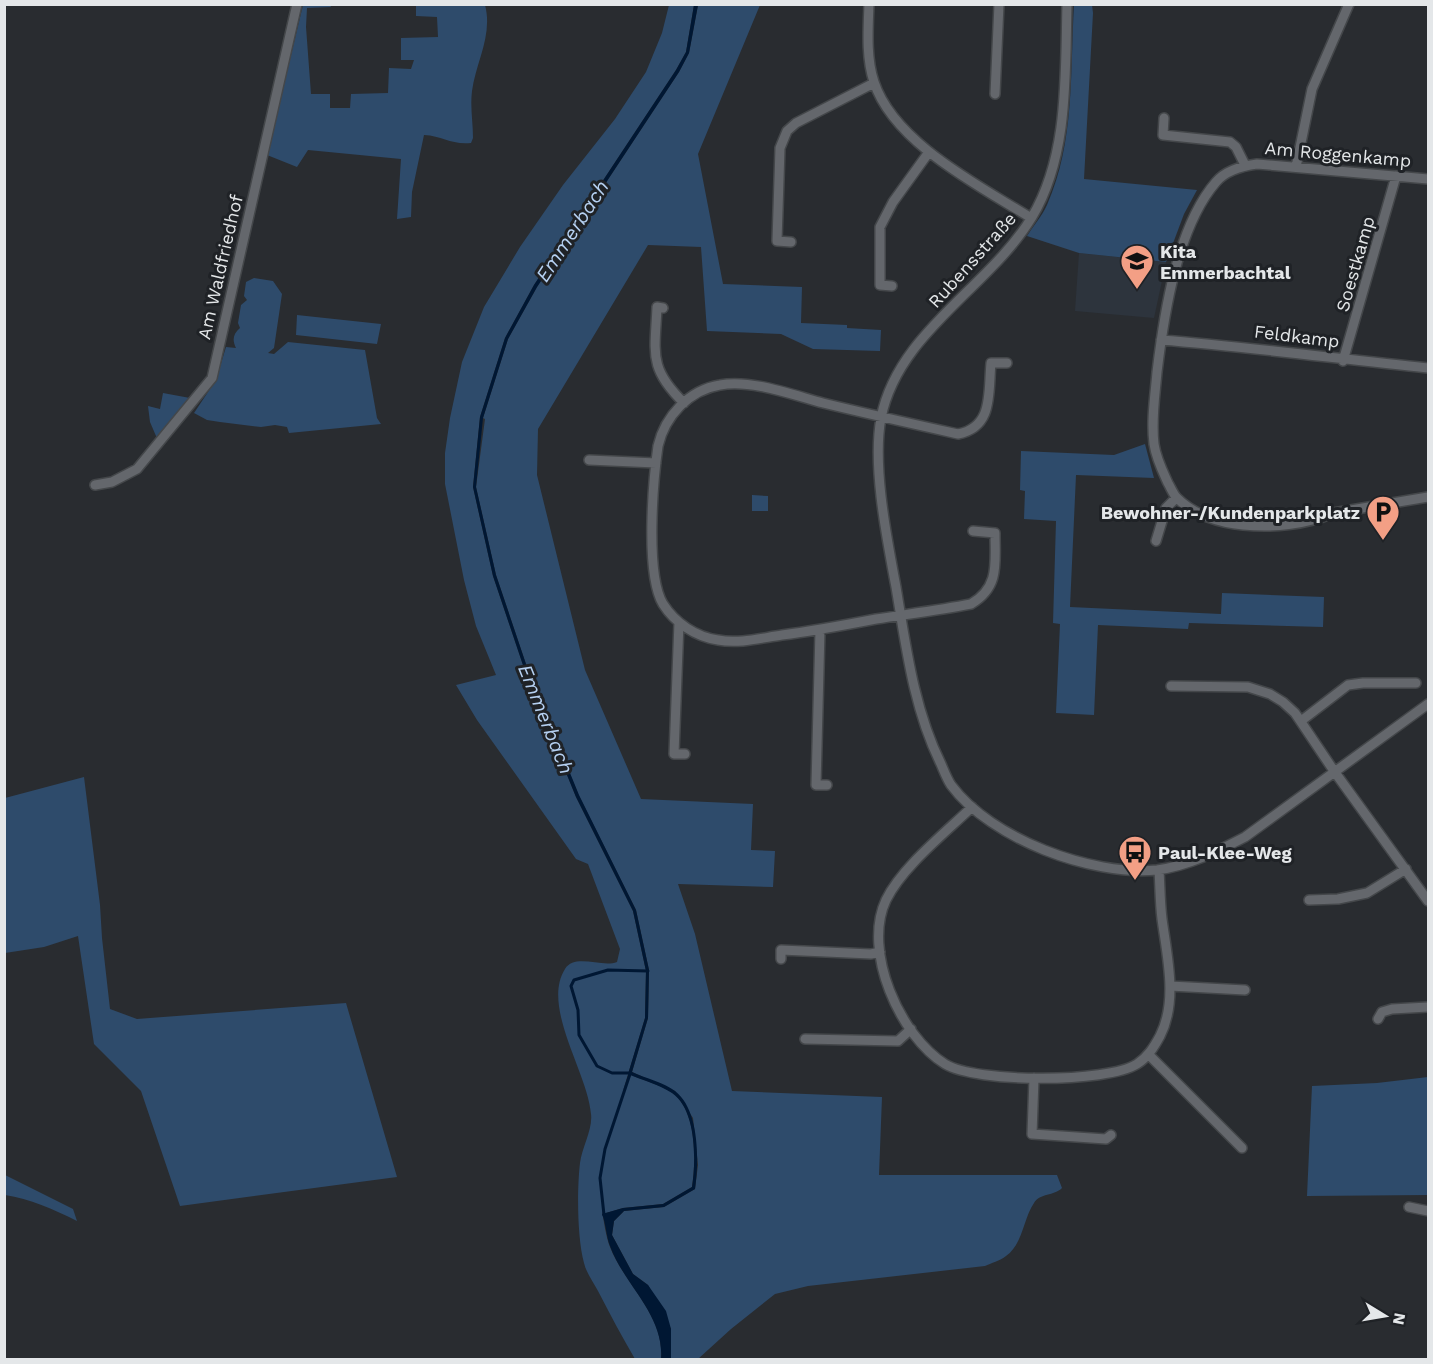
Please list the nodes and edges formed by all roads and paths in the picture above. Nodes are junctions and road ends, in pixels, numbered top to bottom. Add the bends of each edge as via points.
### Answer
1 (297, 4) edge
2 (869, 4) edge
3 (999, 4) edge
4 (1067, 4) edge
5 (1349, 4) edge
6 (874, 83) junction
7 (995, 94) dead end
8 (1164, 118) dead end
9 (929, 152) junction
10 (1245, 165) junction
11 (1296, 167) junction
12 (1396, 176) junction
13 (1428, 178) edge
14 (1031, 218) junction
15 (791, 242) dead end
16 (892, 286) dead end
17 (663, 308) dead end
18 (1161, 340) junction
19 (1343, 359) junction
20 (1007, 363) dead end
21 (1428, 368) edge
22 (684, 403) junction
23 (881, 417) junction
24 (589, 460) dead end
25 (656, 463) junction
26 (95, 485) dead end
27 (1428, 497) edge
28 (1176, 498) junction
29 (973, 531) dead end
30 (1156, 541) dead end
31 (901, 616) junction
32 (679, 622) junction
33 (820, 630) junction
34 (1416, 683) dead end
35 (1171, 686) dead end
36 (1428, 704) edge
37 (1301, 721) junction
38 (685, 754) dead end
39 (1334, 771) junction
40 (827, 785) dead end
41 (972, 807) junction
42 (1406, 868) junction
43 (1159, 870) junction
44 (1309, 900) dead end
45 (1428, 901) edge
46 (880, 952) junction
47 (781, 959) dead end
48 (1170, 986) junction
49 (1245, 990) dead end
50 (1428, 1007) edge
51 (1378, 1019) dead end
52 (911, 1029) junction
53 (805, 1039) dead end
54 (1149, 1055) junction
55 (1034, 1078) junction
56 (1111, 1135) dead end
57 (1242, 1148) dead end
58 (1409, 1207) dead end
59 (1428, 1210) edge

1 - 26 street, Am Waldfriedhof via 212,378 137,469 112,482
2 - 6 street via 869,56
3 - 7 street
4 - 14 street, Rubensstraße via 1058,144 1049,180
5 - 11 street via 1312,89
6 - 9 street via 892,116
6 - 15 street via 787,131 780,148 777,241
8 - 10 street, Am Roggenkamp via 1163,135 1230,142
9 - 14 street
9 - 16 street via 893,202 880,228 880,285
10 - 11 street, Am Roggenkamp
10 - 18 street, Am Roggenkamp via 1217,181 1198,212 1174,274
11 - 12 street, Am Roggenkamp
12 - 13 street, Am Roggenkamp
12 - 19 street, Soestkamp
14 - 23 street, Rubensstraße via 899,369
17 - 22 street via 657,307 657,366
18 - 19 street, Feldkamp
18 - 28 street, Am Roggenkamp via 1154,444 1158,462
19 - 21 street, Feldkamp
20 - 23 street via 991,363 986,415 969,432 958,434
22 - 23 street via 712,386 741,384
22 - 25 street via 663,429
23 - 31 street, Rubensstraße via 879,472
24 - 25 street
25 - 32 street via 653,573 662,603
27 - 28 street via 1261,526 1221,522
28 - 30 street via 1166,508
29 - 31 street via 995,533 993,578 986,594 971,604
31 - 33 street
31 - 41 street, Rubensstraße via 920,709 933,748 950,784
32 - 33 street via 699,635 729,641
32 - 38 street via 674,754
33 - 40 street via 816,784
34 - 37 street via 1348,685
35 - 37 street via 1260,689 1283,702
36 - 39 street, Rubensstraße
37 - 39 street
39 - 42 street
39 - 43 street, Rubensstraße via 1245,837 1217,852
41 - 43 street, Rubensstraße via 1031,846 1098,866
41 - 46 street via 897,880 885,902 879,926
42 - 44 street via 1367,893
42 - 45 street
43 - 48 street
46 - 47 street via 782,950
46 - 52 street via 884,980
48 - 49 street
48 - 54 street via 1165,1024
50 - 51 street via 1392,1009 1382,1012
52 - 53 street via 898,1041
52 - 55 street via 924,1048 946,1065 981,1075
54 - 55 street via 1118,1072
54 - 57 street
55 - 56 street via 1032,1134 1106,1139
58 - 59 street

